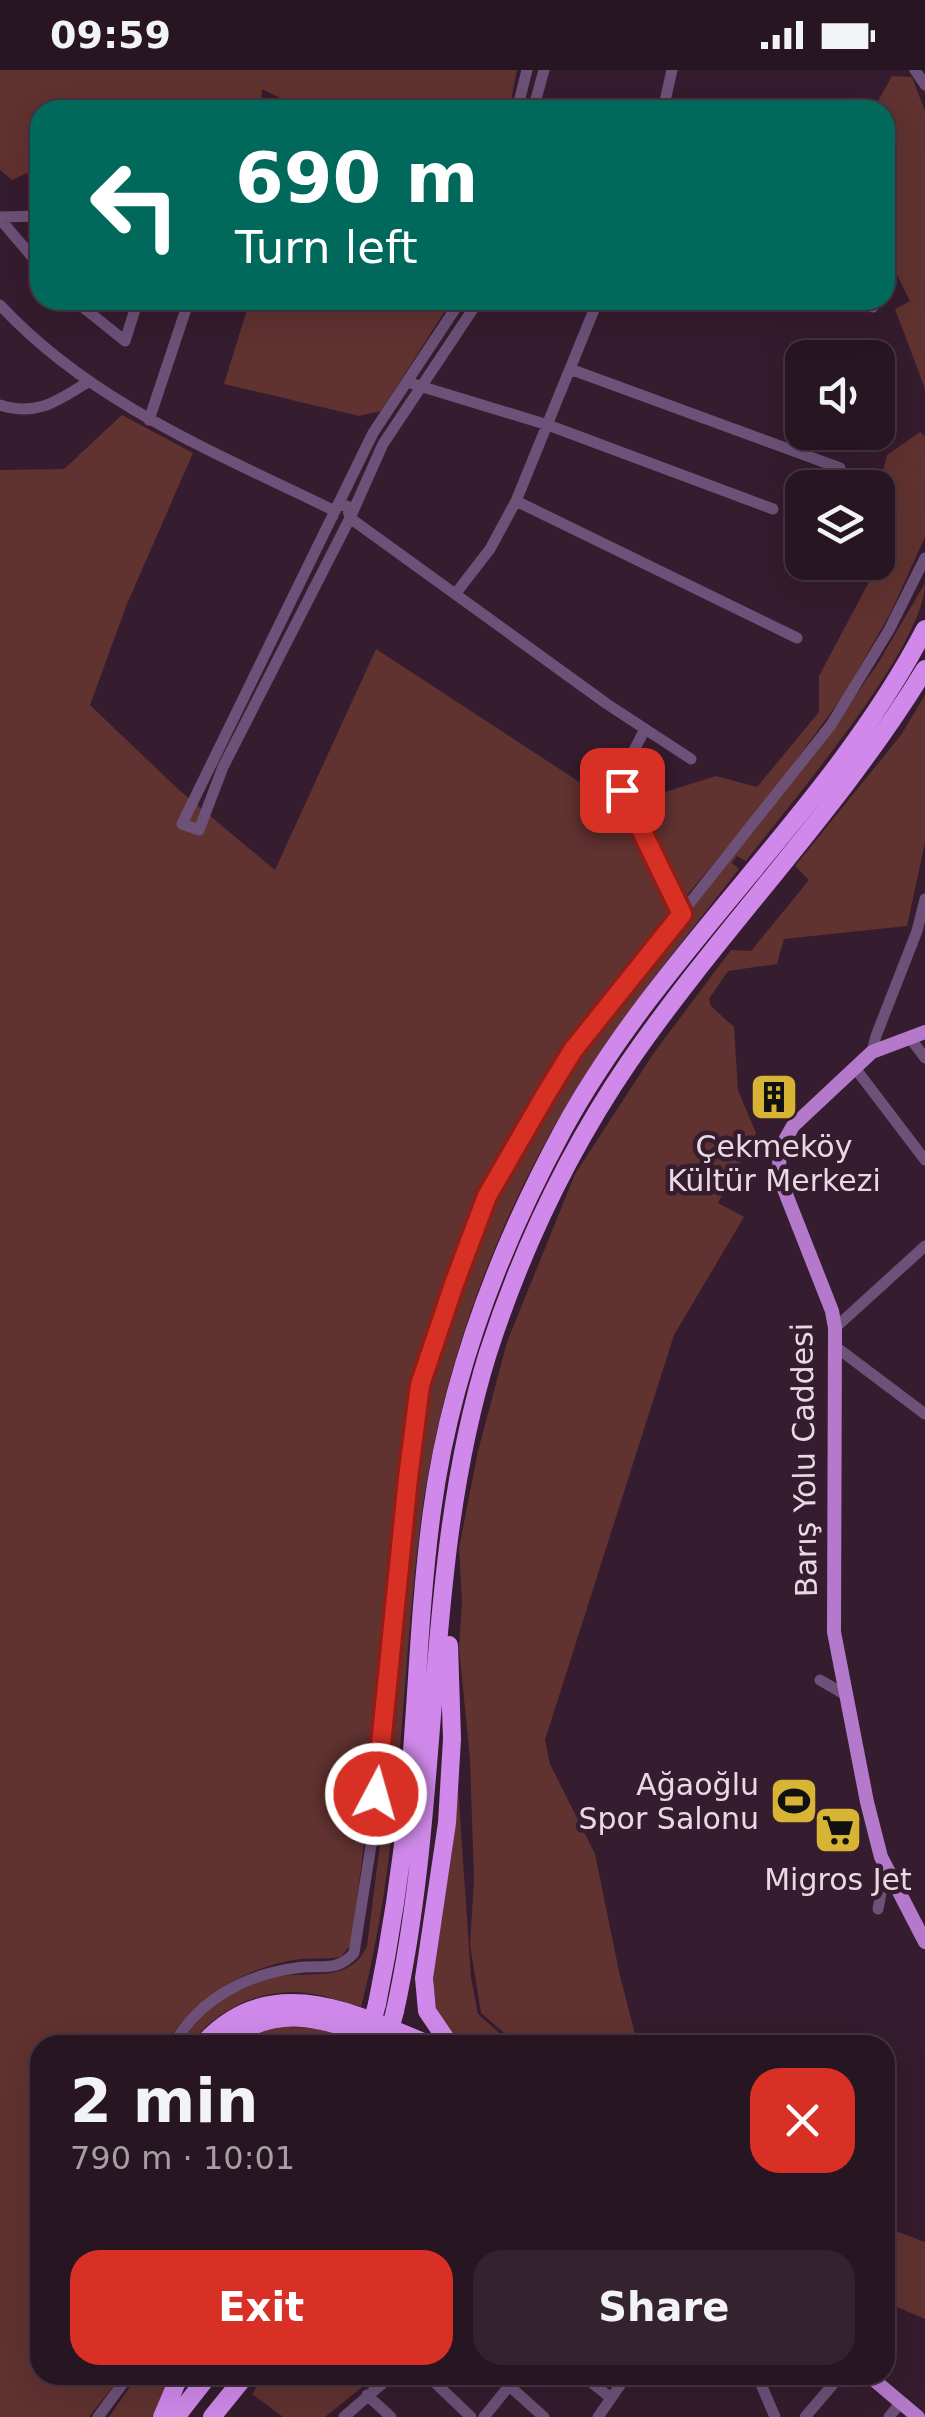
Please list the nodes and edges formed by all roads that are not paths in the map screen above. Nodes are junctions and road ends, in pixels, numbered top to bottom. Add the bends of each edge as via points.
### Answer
1 (528, 70) edge
2 (544, 70) edge
3 (672, 70) edge
4 (915, 70) edge
5 (925, 85) edge
6 (520, 100) edge
7 (536, 100) edge
8 (665, 100) edge
9 (30, 216) edge
10 (0, 218) edge
11 (30, 254) edge
12 (0, 304) edge
13 (86, 310) edge
14 (135, 310) edge
15 (186, 310) edge
16 (456, 310) edge
17 (471, 310) edge
18 (594, 310) edge
19 (570, 369) junction
20 (88, 382) junction
21 (413, 384) junction
22 (0, 406) edge
23 (149, 420) junction
24 (548, 425) junction
25 (840, 468) dead end
26 (516, 501) junction
27 (772, 509) dead end
28 (334, 510) junction
29 (350, 518) junction
30 (925, 558) edge
31 (456, 593) junction
32 (925, 629) edge
33 (797, 638) dead end
34 (925, 669) edge
35 (645, 729) junction
36 (691, 760) dead end
37 (925, 899) edge
38 (682, 914) junction
39 (921, 933) edge
40 (925, 1030) edge
41 (910, 1038) junction
42 (872, 1052) junction
43 (925, 1058) edge
44 (855, 1068) junction
45 (925, 1160) edge
46 (925, 1246) edge
47 (835, 1328) junction
48 (836, 1347) junction
49 (925, 1414) edge
50 (448, 1562) junction
51 (820, 1680) dead end
52 (844, 1694) junction
53 (886, 1866) junction
54 (878, 1909) dead end
55 (925, 1942) edge
56 (386, 2007) junction
57 (179, 2035) edge
58 (212, 2035) edge
59 (237, 2035) edge
60 (365, 2035) edge
61 (371, 2035) edge
62 (388, 2035) edge
63 (405, 2035) edge
64 (444, 2035) edge
65 (122, 2385) edge
66 (176, 2385) edge
67 (201, 2385) edge
68 (226, 2385) edge
69 (238, 2385) edge
70 (380, 2385) edge
71 (437, 2385) edge
72 (595, 2385) edge
73 (620, 2385) edge
74 (764, 2385) edge
75 (832, 2385) edge
76 (880, 2385) edge
77 (509, 2387) joint
78 (368, 2395) junction
79 (611, 2398) junction
80 (901, 2402) junction
81 (98, 2417) edge
82 (162, 2417) edge
83 (176, 2417) edge
84 (202, 2417) edge
85 (212, 2417) edge
86 (344, 2417) edge
87 (391, 2417) edge
88 (471, 2417) edge
89 (484, 2417) edge
90 (544, 2417) edge
91 (598, 2417) edge
92 (775, 2417) edge
93 (805, 2417) edge
94 (889, 2417) edge
95 (918, 2417) edge

1 - 6 street
2 - 7 street
3 - 8 street
4 - 5 street
9 - 10 street
10 - 11 street
12 - 20 street
13 - 14 street via 125,341
15 - 23 street
16 - 21 street
17 - 21 street
18 - 19 street
19 - 24 street
19 - 25 street
20 - 22 street via 54,403 22,412
20 - 23 street
21 - 24 street
21 - 28 street via 373,434
21 - 29 street
23 - 28 street
24 - 26 street
24 - 27 street
26 - 31 street
26 - 33 street
28 - 29 street via 344,505
28 - 29 street via 182,824 199,830 223,767
29 - 31 street
30 - 38 street via 831,725
31 - 35 street
32 - 56 highway via 842,757 658,990 585,1094 494,1278 455,1400 432,1510
34 - 50 highway via 867,755 630,1060 571,1157 488,1354 463,1449
35 - 36 street
35 - 38 street via 622,790
37 - 39 street
38 - 57 street via 573,1050 503,1164 420,1385 354,1953 341,1966 276,1971 225,1991 198,2009
39 - 42 street
40 - 41 main road
41 - 42 main road
41 - 43 street
42 - 44 main road
44 - 45 street
44 - 47 main road, Barış Yolu Caddesi via 786,1134 778,1174
46 - 47 street
47 - 48 main road, Barış Yolu Caddesi
48 - 49 street
48 - 52 main road, Barış Yolu Caddesi via 833,1610
50 - 56 highway via 420,1868
50 - 64 highway via 452,1739 424,1978 428,2011
51 - 52 street
52 - 53 main road, Barış Yolu Caddesi
53 - 54 street, Barış Yolu Caddesi
53 - 55 main road, Barış Yolu Caddesi
56 - 61 highway, bridge
56 - 62 highway, bridge
58 - 63 highway via 263,2006 309,2001
59 - 60 highway via 255,2023 299,2016
65 - 81 street
66 - 82 highway
67 - 83 highway
68 - 84 highway
69 - 85 highway
70 - 78 street
71 - 88 street
72 - 79 street
73 - 79 street
74 - 92 street
75 - 93 street
76 - 80 main road
77 - 89 street
77 - 90 street
78 - 86 street
78 - 87 street
79 - 91 street
80 - 94 street
80 - 95 main road

